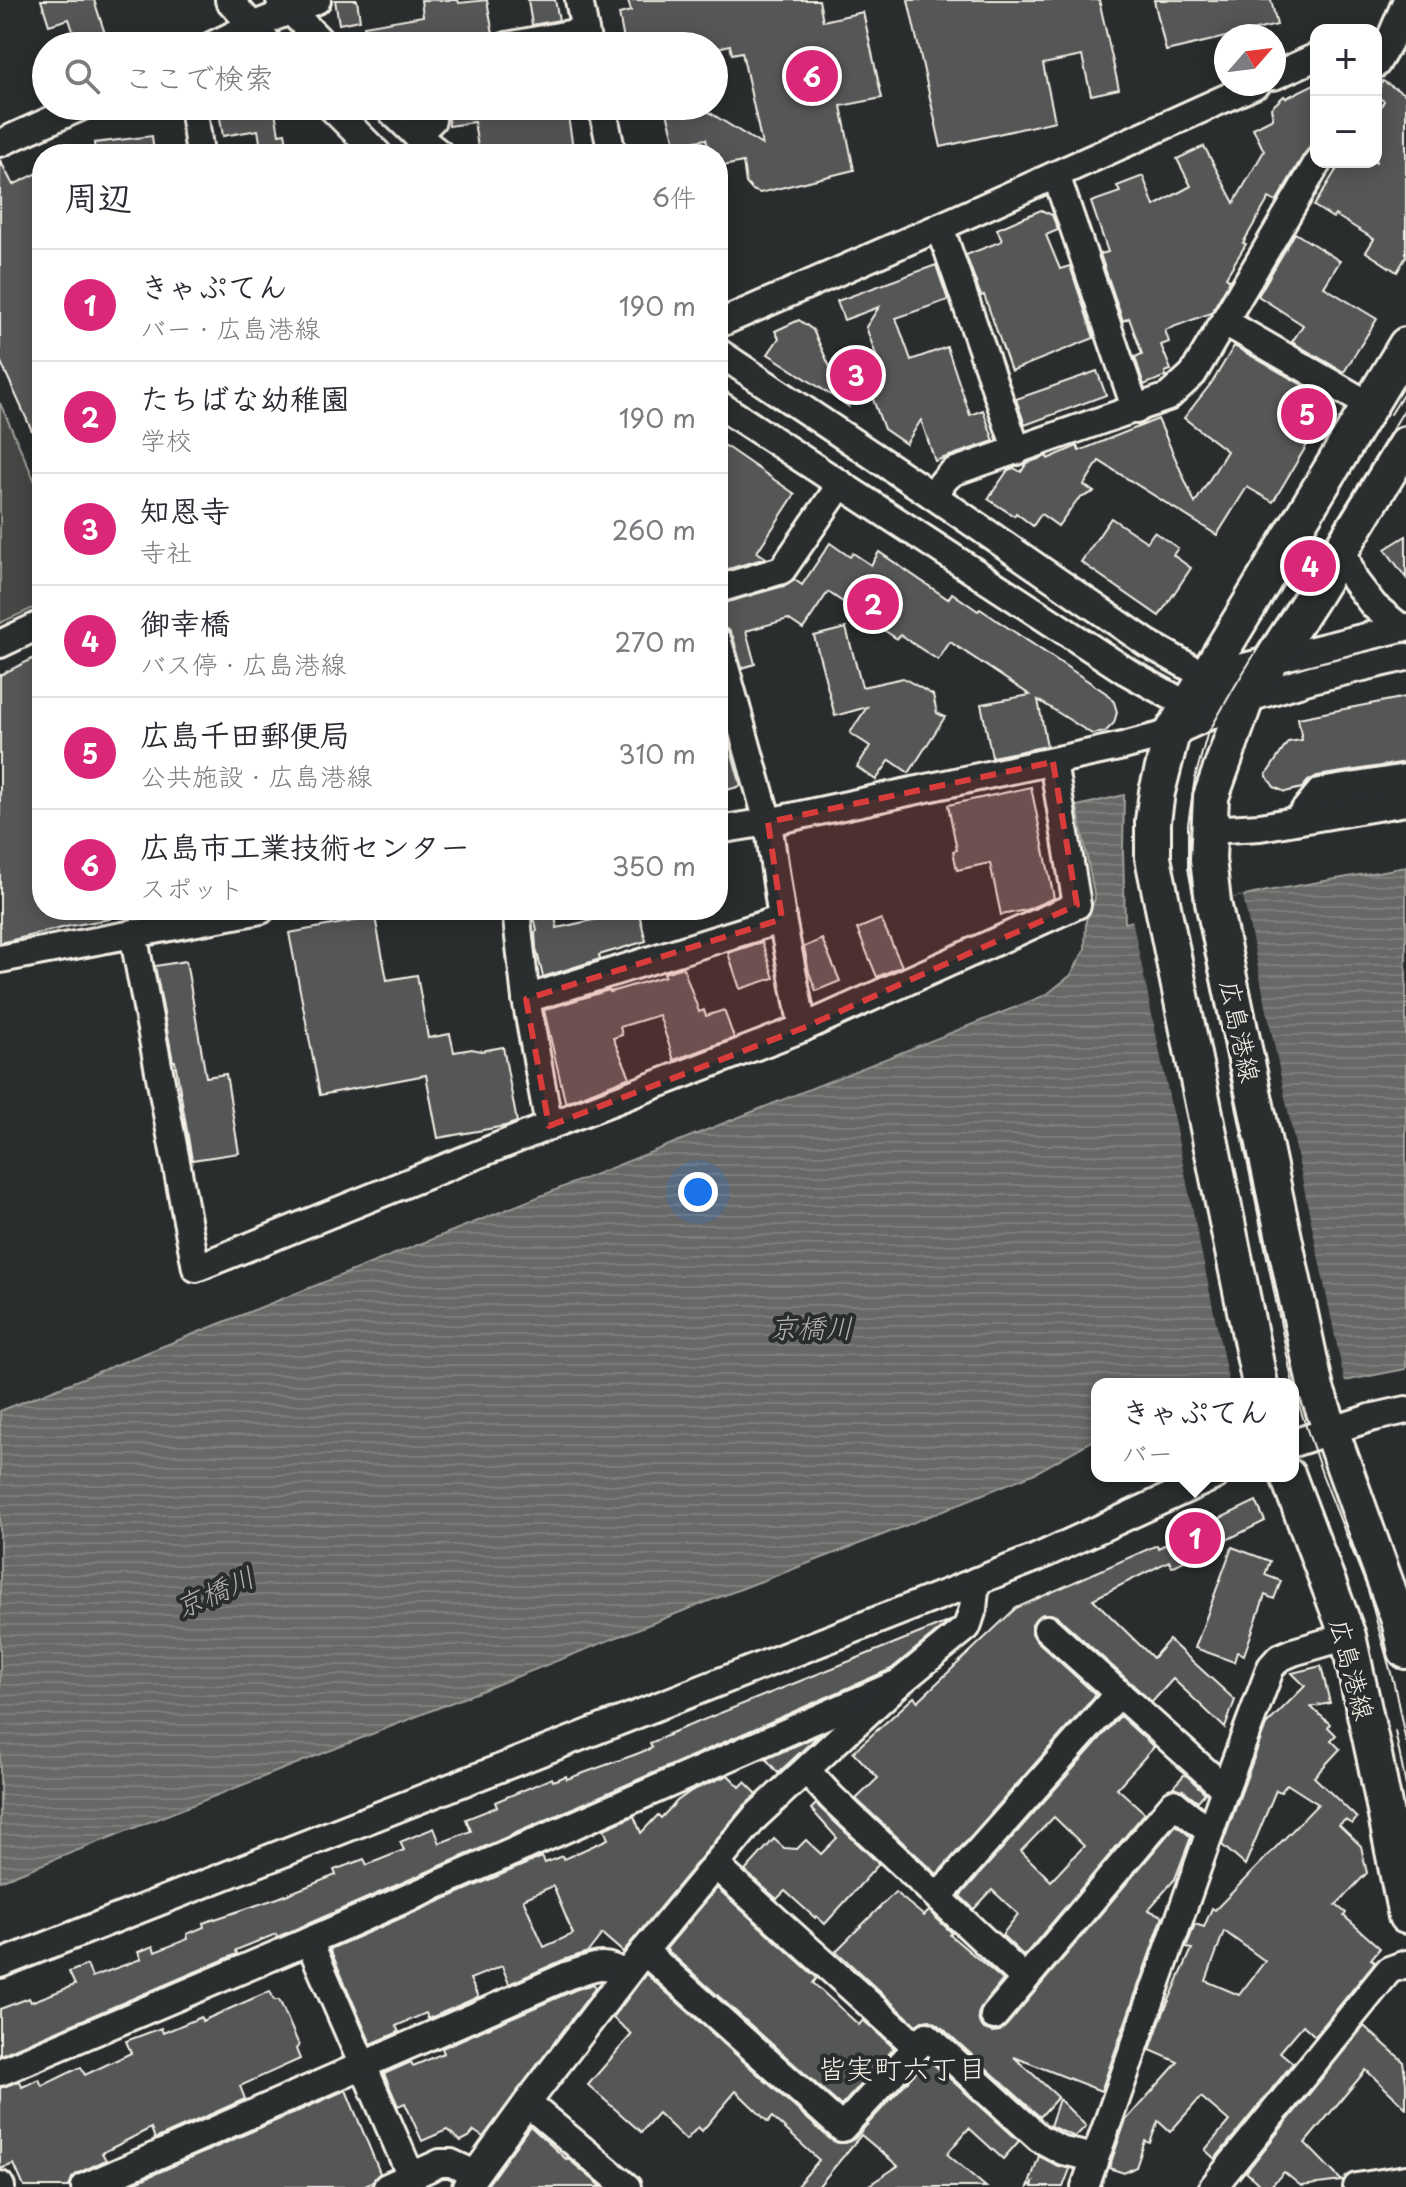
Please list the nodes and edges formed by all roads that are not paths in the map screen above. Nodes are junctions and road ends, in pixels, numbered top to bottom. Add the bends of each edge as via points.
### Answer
1 (229, 0) edge
2 (317, 0) edge
3 (579, 0) edge
4 (1406, 1) edge
5 (285, 6) edge
6 (1382, 24) edge
7 (252, 26) junction
8 (240, 32) edge
9 (258, 32) edge
10 (311, 32) edge
11 (585, 32) edge
12 (1382, 54) edge
13 (1310, 60) edge
14 (1286, 71) edge
15 (1230, 96) edge
16 (52, 120) edge
17 (195, 120) edge
18 (344, 120) edge
19 (400, 120) edge
20 (432, 120) edge
21 (605, 120) edge
22 (416, 135) junction
23 (0, 143) edge
24 (199, 144) edge
25 (368, 144) edge
26 (427, 144) edge
27 (610, 144) edge
28 (1315, 168) edge
29 (1056, 175) junction
30 (940, 227) junction
31 (728, 320) edge
32 (1225, 322) junction
33 (1406, 345) edge
34 (728, 359) edge
35 (1369, 405) junction
36 (1136, 410) junction
37 (728, 411) edge
38 (1406, 444) edge
39 (1017, 451) junction
40 (841, 484) junction
41 (932, 495) junction
42 (1342, 548) junction
43 (728, 586) edge
44 (1403, 628) edge
45 (32, 629) edge
46 (0, 644) edge
47 (1406, 657) edge
48 (1272, 660) junction
49 (1207, 676) junction
50 (728, 678) edge
51 (1246, 699) junction
52 (1180, 720) junction
53 (1053, 762) junction
54 (1406, 778) edge
55 (1406, 802) edge
56 (1297, 820) junction
57 (768, 822) junction
58 (728, 828) edge
59 (1208, 830) junction
60 (782, 919) junction
61 (205, 920) edge
62 (517, 920) edge
63 (133, 933) junction
64 (0, 959) edge
65 (526, 999) junction
66 (803, 1028) junction
67 (549, 1126) junction
68 (1259, 1378) edge
69 (1406, 1410) edge
70 (1330, 1431) junction
71 (1299, 1441) edge
72 (1202, 1482) edge
73 (1290, 1482) edge
74 (976, 1581) junction
75 (1047, 1629) dead end
76 (1348, 1636) junction
77 (1406, 1651) edge
78 (899, 1683) junction
79 (1119, 1693) junction
80 (806, 1770) junction
81 (1225, 1789) junction
82 (1210, 1832) junction
83 (715, 1865) junction
84 (938, 1897) junction
85 (1406, 1916) edge
86 (309, 1941) junction
87 (644, 1951) junction
88 (0, 1964) edge
89 (1406, 1964) edge
90 (625, 1975) junction
91 (1025, 1979) junction
92 (994, 2016) dead end
93 (917, 2047) junction
94 (364, 2066) junction
95 (0, 2072) edge
96 (527, 2103) junction
97 (1095, 2158) junction
98 (411, 2176) junction
99 (1406, 2179) edge
100 (470, 2180) edge
101 (85, 2187) edge
102 (387, 2187) edge
103 (627, 2187) edge
104 (1085, 2187) edge
105 (1213, 2187) edge
106 (1357, 2187) edge

1 - 7 street
2 - 5 street
3 - 11 street
4 - 6 street
4 - 12 street
5 - 7 street
5 - 10 street
7 - 8 street
7 - 9 street
13 - 14 street
15 - 29 street
16 - 23 street
17 - 24 street
18 - 25 street
19 - 22 street
20 - 22 street
21 - 27 street
22 - 26 street
28 - 32 street
29 - 30 street
29 - 36 street
30 - 31 street
30 - 39 street
32 - 35 street
32 - 36 street via 1193,374 1168,397
33 - 35 main road, 広島港線
34 - 41 street
35 - 49 main road, 広島港線
36 - 39 street
37 - 40 street
38 - 42 main road, 広島港線
39 - 41 street via 953,472
40 - 43 street via 782,570
40 - 52 street via 1126,671
41 - 49 street via 1147,643
42 - 44 street via 1354,580 1374,606
42 - 48 main road, 広島港線
44 - 48 street
45 - 46 street
47 - 51 street
48 - 49 street
48 - 51 main road, 広島港線
49 - 51 street
49 - 52 main road, 広島港線
50 - 57 street
51 - 52 street
51 - 59 main road, 広島港線 via 1211,797
52 - 53 street
52 - 68 main road, 広島港線 via 1157,792 1153,858
53 - 57 street
53 - 66 street via 1077,905
54 - 56 street via 1320,792
55 - 56 street
56 - 59 street
57 - 58 street
57 - 60 street
59 - 70 main road, 広島港線 via 1213,902 1316,1389
60 - 65 street
60 - 66 street
61 - 63 street
62 - 65 street
63 - 64 street
63 - 67 street via 196,1268
65 - 67 street
66 - 67 street
69 - 70 street
70 - 71 street
70 - 77 main road, 広島港線
72 - 74 street
73 - 76 main road, 広島港線
74 - 78 street via 967,1627
74 - 88 street
75 - 79 street
76 - 81 street via 1293,1652 1271,1667
76 - 85 main road, 広島港線
78 - 80 street
78 - 86 street
79 - 81 street
79 - 84 street
80 - 83 street via 755,1817
80 - 84 street
81 - 82 street
82 - 91 street via 1174,1803
82 - 97 street
83 - 87 street
83 - 93 street
84 - 91 street
86 - 94 street
86 - 95 street
87 - 90 street
87 - 93 street via 842,2128
89 - 105 street via 1389,1970
90 - 94 street via 606,1965 569,1975
90 - 96 street
91 - 92 street
93 - 97 street via 927,2036 1039,2138 1063,2151
94 - 98 street
94 - 101 street
96 - 100 street
96 - 103 street
97 - 104 street
98 - 100 street via 451,2163
98 - 102 street
99 - 106 street

